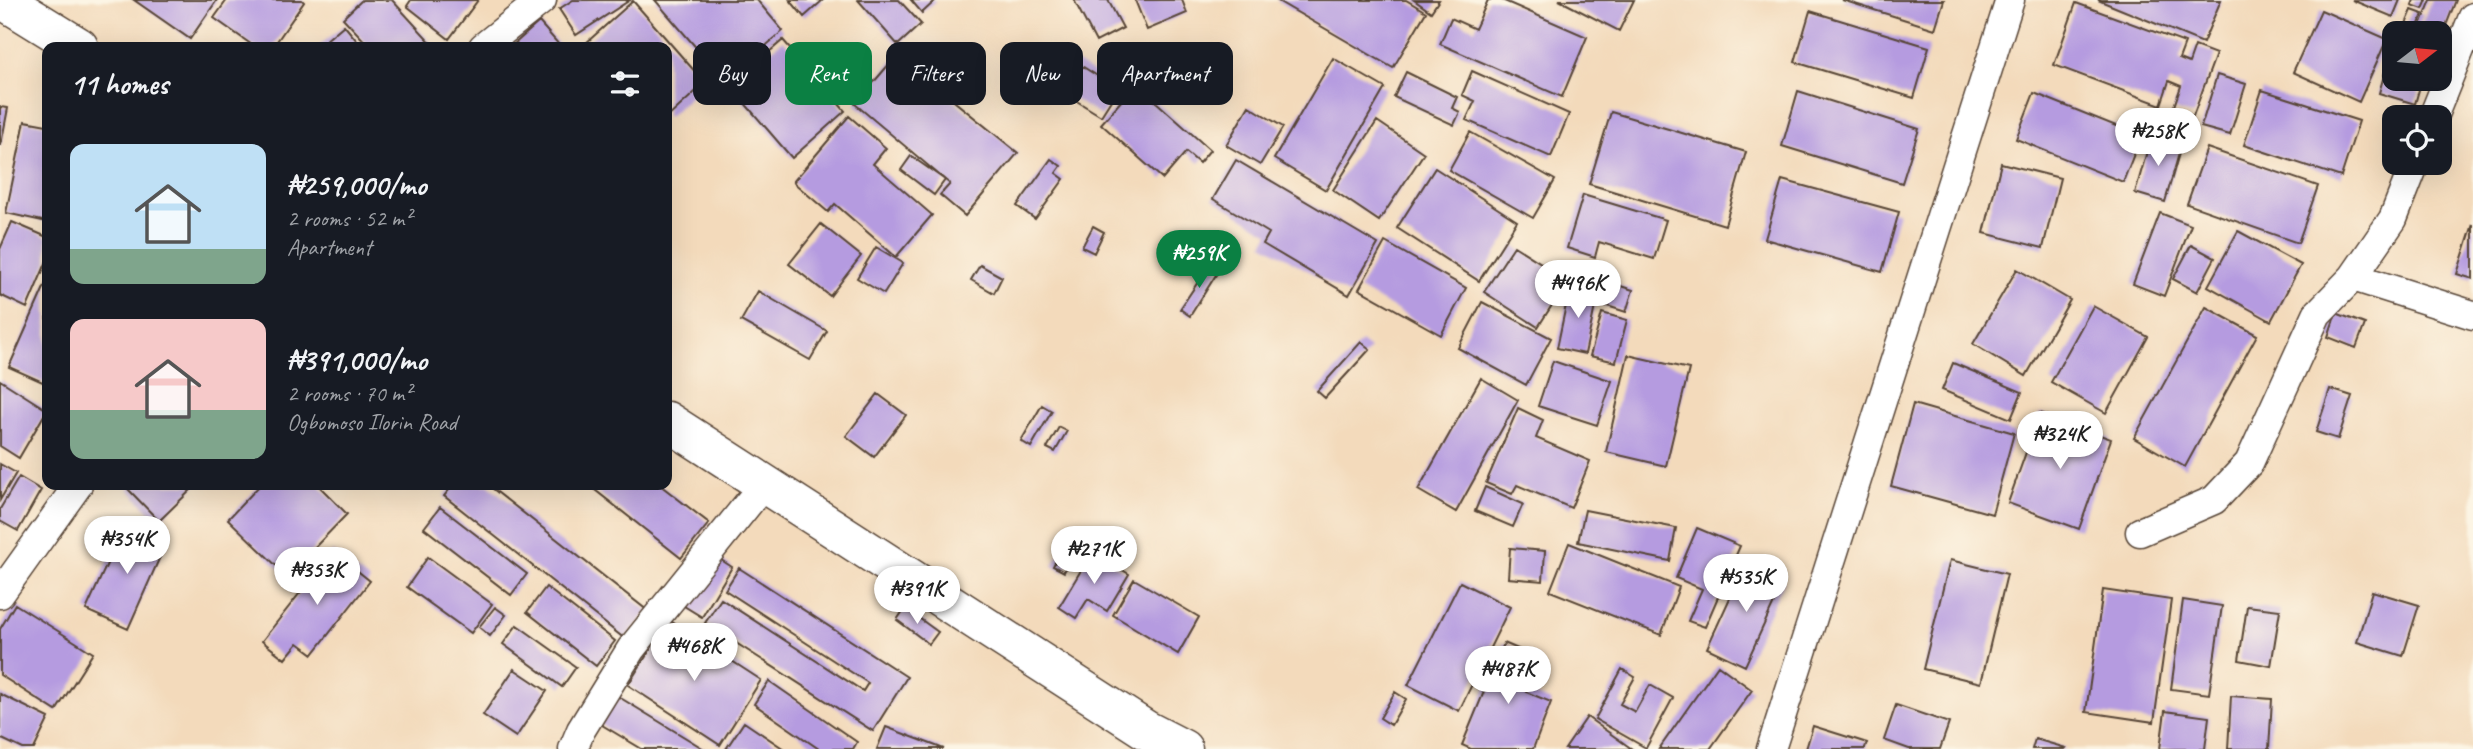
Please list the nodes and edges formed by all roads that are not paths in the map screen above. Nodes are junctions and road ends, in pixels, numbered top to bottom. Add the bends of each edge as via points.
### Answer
1 (4, 0) edge
2 (542, 0) edge
3 (2010, 0) edge
4 (2473, 17) edge
5 (71, 42) edge
6 (489, 42) edge
7 (2438, 105) edge
8 (2411, 175) edge
9 (2353, 277) junction
10 (2473, 315) edge
11 (672, 424) edge
12 (764, 484) junction
13 (74, 490) edge
14 (2140, 532) dead end
15 (0, 594) edge
16 (1143, 739) edge
17 (573, 749) edge
18 (1183, 749) edge
19 (1771, 749) edge

1 - 5 highway
2 - 6 street
3 - 19 street
4 - 7 street
8 - 9 street via 2393,219
9 - 10 street
9 - 14 street via 2317,314 2249,463 2214,500
11 - 12 highway
12 - 16 highway
12 - 17 street via 631,649
13 - 15 street
16 - 18 highway

